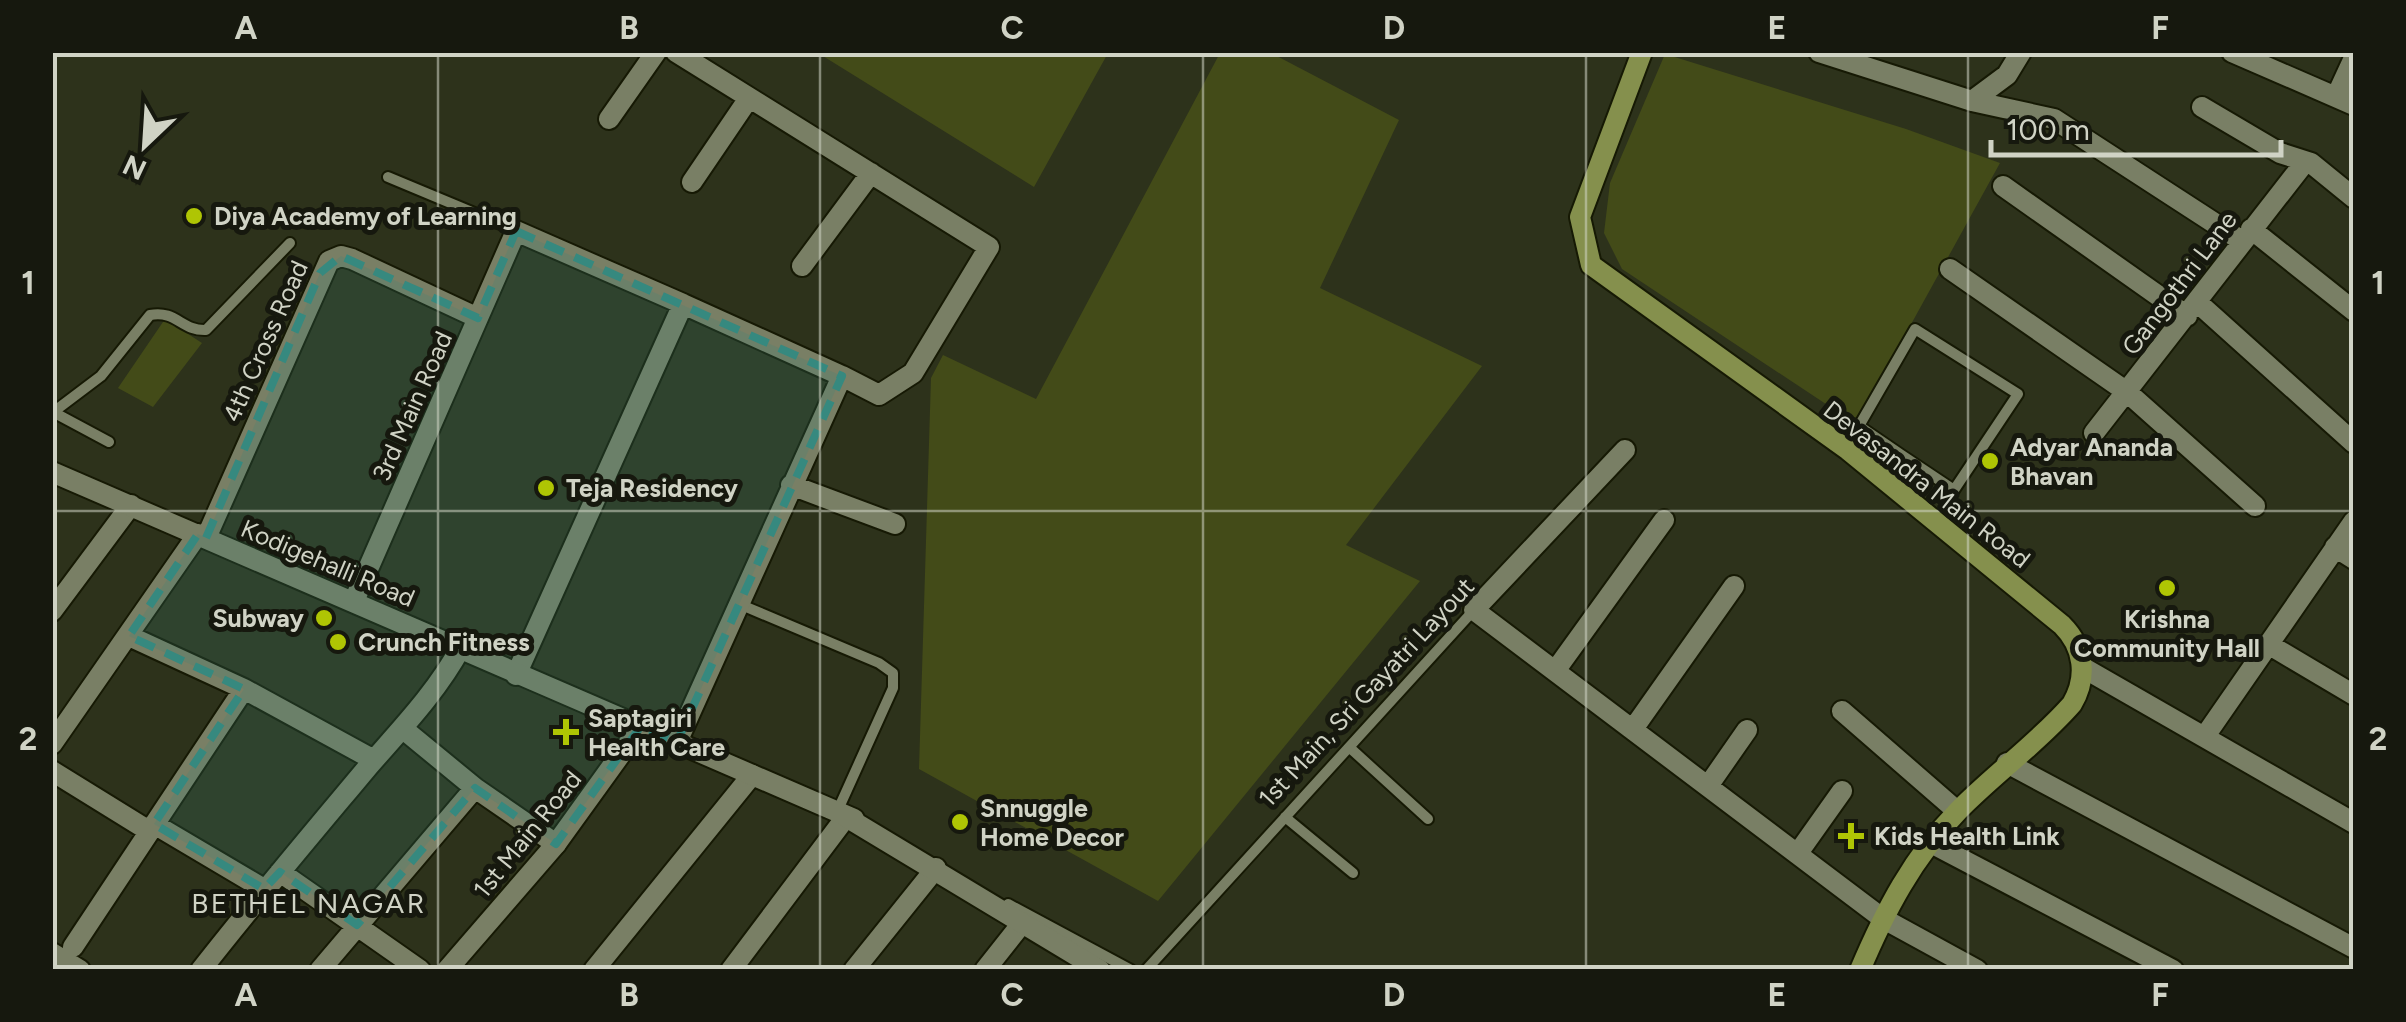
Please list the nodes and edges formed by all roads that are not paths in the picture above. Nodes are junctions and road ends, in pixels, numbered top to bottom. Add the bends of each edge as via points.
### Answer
1 (656, 52) edge
2 (676, 52) edge
3 (1642, 52) edge
4 (1819, 52) edge
5 (2022, 52) edge
6 (2232, 52) edge
7 (2354, 58) edge
8 (2264, 59) edge
9 (749, 98) junction
10 (1972, 101) junction
11 (2345, 101) edge
12 (2202, 106) dead end
13 (610, 119) dead end
14 (2304, 162) junction
15 (871, 173) junction
16 (388, 177) dead end
17 (692, 182) dead end
18 (2003, 186) dead end
19 (2354, 198) edge
20 (516, 231) junction
21 (2246, 235) junction
22 (290, 243) dead end
23 (802, 266) dead end
24 (1950, 269) dead end
25 (683, 304) junction
26 (2192, 310) junction
27 (2354, 312) edge
28 (478, 318) junction
29 (842, 376) junction
30 (2128, 392) junction
31 (53, 412) edge
32 (2094, 433) dead end
33 (109, 442) dead end
34 (2354, 443) edge
35 (1626, 450) dead end
36 (1900, 454) junction
37 (52, 472) edge
38 (1883, 478) junction
39 (791, 486) junction
40 (130, 505) junction
41 (2254, 506) dead end
42 (1664, 520) dead end
43 (2354, 520) edge
44 (895, 524) dead end
45 (202, 536) junction
46 (2344, 553) edge
47 (1734, 586) dead end
48 (354, 601) junction
49 (738, 603) junction
50 (1474, 610) junction
51 (52, 611) edge
52 (128, 636) junction
53 (2268, 644) junction
54 (461, 647) junction
55 (2082, 667) junction
56 (1555, 671) junction
57 (516, 674) junction
58 (244, 690) junction
59 (2354, 696) edge
60 (1842, 711) dead end
61 (641, 726) junction
62 (402, 728) junction
63 (1632, 729) junction
64 (1747, 730) dead end
65 (2205, 736) junction
66 (677, 742) junction
67 (52, 744) edge
68 (1349, 747) junction
69 (374, 760) junction
70 (2008, 764) junction
71 (52, 771) edge
72 (752, 775) junction
73 (1708, 786) junction
74 (474, 788) junction
75 (1842, 791) dead end
76 (1958, 811) junction
77 (841, 814) junction
78 (1285, 817) junction
79 (1428, 818) dead end
80 (2354, 823) edge
81 (152, 827) junction
82 (1929, 842) junction
83 (556, 844) junction
84 (1798, 854) junction
85 (936, 868) junction
86 (280, 872) junction
87 (1353, 873) dead end
88 (264, 889) junction
89 (1882, 918) junction
90 (1023, 922) junction
91 (357, 926) junction
92 (2354, 948) edge
93 (63, 950) edge
94 (458, 966) edge
95 (1094, 968) edge
96 (80, 970) edge
97 (200, 970) edge
98 (320, 970) edge
99 (420, 970) edge
100 (594, 970) edge
101 (731, 970) edge
102 (854, 970) edge
103 (985, 970) edge
104 (1131, 970) edge
105 (1146, 970) edge
106 (1860, 970) edge
107 (1976, 970) edge
108 (2173, 970) edge

1 - 13 street
2 - 9 street
3 - 38 main road, Devasandra Main Road via 1580,217 1591,264
4 - 10 street
5 - 10 street via 2007,75
6 - 8 street
7 - 11 street
8 - 11 street
9 - 15 street
9 - 17 street
10 - 21 street via 2054,119
12 - 14 street
14 - 19 street
14 - 21 street, Gangothri Lane
15 - 23 street
15 - 29 street via 989,246 913,373 879,395
16 - 20 lane
18 - 26 street
20 - 25 street
20 - 28 street, 3rd Main Road
21 - 26 street, Gangothri Lane
21 - 27 street
22 - 31 lane via 206,330 170,314 150,315 101,376
24 - 30 street
25 - 29 street
25 - 57 street
26 - 30 street, Gangothri Lane
26 - 34 street
28 - 45 street, 4th Cross Road via 352,259 328,261
28 - 48 street, 3rd Main Road
29 - 39 street
30 - 32 street, Gangothri Lane
30 - 41 street
31 - 33 lane
35 - 50 street, 1st Main, Sri Gayatri Layout
36 - 36 lane via 1859,426 1916,329 2018,394 1954,490
36 - 38 lane
37 - 40 street, Kodigehalli Road
38 - 55 main road, Devasandra Main Road via 2062,624 2077,643
39 - 44 street
39 - 49 street
40 - 45 street, Kodigehalli Road
40 - 51 street
42 - 56 street
43 - 46 street
45 - 48 street, Kodigehalli Road
45 - 52 street
46 - 53 street
47 - 63 street
48 - 54 street, Kodigehalli Road
49 - 66 street
49 - 77 lane via 893,673 893,688
50 - 56 street
50 - 68 lane, 1st Main, Sri Gayatri Layout
52 - 58 street
52 - 67 street
53 - 59 street
53 - 65 street
54 - 57 street, Kodigehalli Road
54 - 62 street
55 - 65 street
55 - 70 main road via 2072,704
56 - 63 street
57 - 61 street, Kodigehalli Road
58 - 69 street
58 - 81 street
60 - 76 street
61 - 66 street, Kodigehalli Road
61 - 83 street, 1st Main Road
62 - 69 street
62 - 74 street
63 - 73 street
64 - 73 street
65 - 80 street
66 - 72 street, Kodigehalli Road
68 - 78 lane, 1st Main, Sri Gayatri Layout
68 - 79 lane
69 - 86 street
70 - 76 main road
70 - 92 street
71 - 81 street
72 - 77 street, Kodigehalli Road
72 - 100 street
73 - 84 street
74 - 83 street
74 - 91 street
75 - 84 street
76 - 82 main road
77 - 85 street, Kodigehalli Road
77 - 101 street
77 - 104 lane
78 - 87 lane
78 - 105 lane, 1st Main, Sri Gayatri Layout
81 - 88 street
81 - 93 street
82 - 89 main road
82 - 108 street
83 - 94 street, 1st Main Road
84 - 89 street
85 - 90 street, Kodigehalli Road
85 - 102 street
86 - 88 street
86 - 91 street
88 - 97 street
89 - 106 main road
89 - 107 street
90 - 95 street, Kodigehalli Road
90 - 103 street
91 - 98 street
91 - 99 street
93 - 96 street

